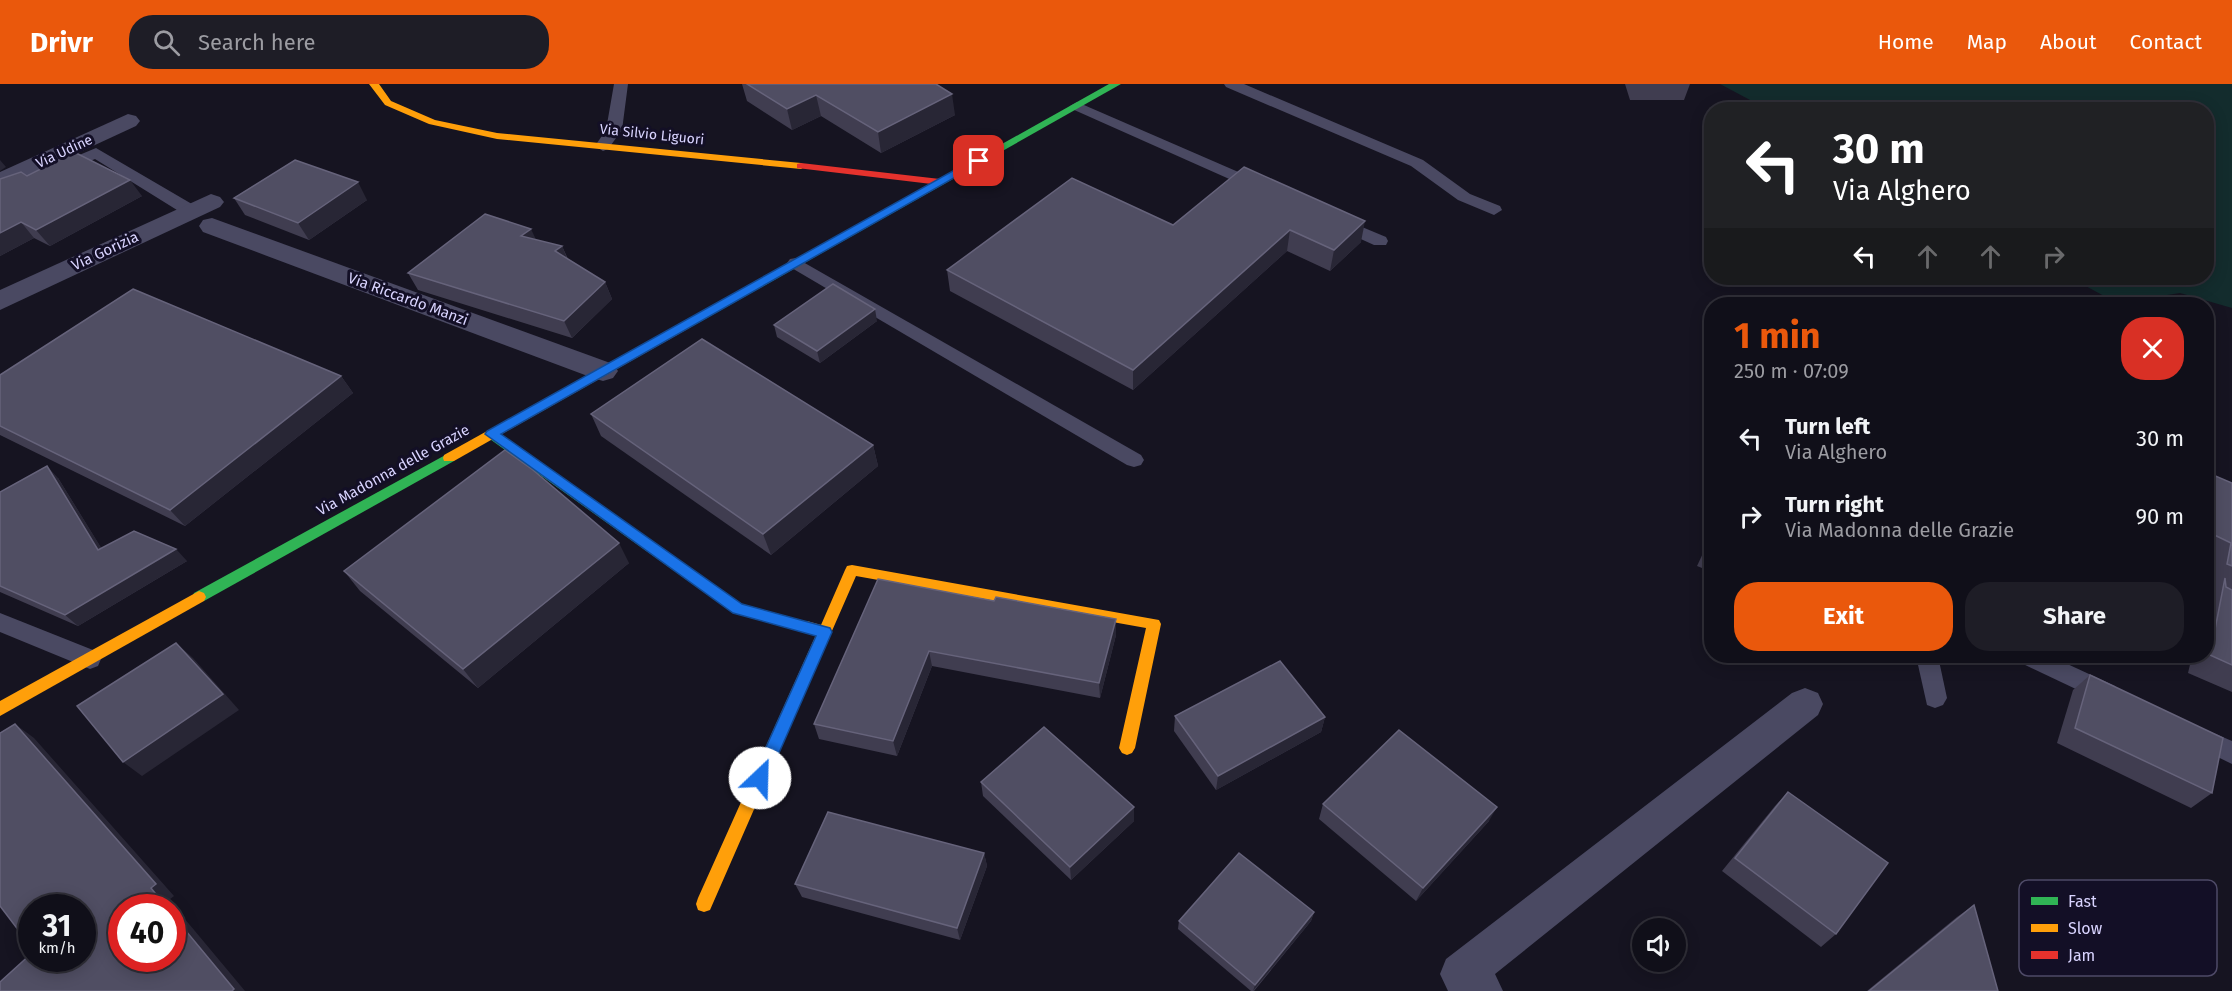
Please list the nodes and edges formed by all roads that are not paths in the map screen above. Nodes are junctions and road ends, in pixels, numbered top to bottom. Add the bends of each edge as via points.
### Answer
1 (374, 84) edge
2 (621, 84) edge
3 (1116, 84) edge
4 (1231, 84) edge
5 (1077, 106) junction
6 (128, 122) dead end
7 (603, 146) junction
8 (940, 182) junction
9 (6, 185) edge
10 (1272, 193) edge
11 (1494, 210) dead end
12 (205, 213) junction
13 (1326, 217) edge
14 (1380, 241) dead end
15 (796, 263) junction
16 (0, 301) edge
17 (603, 371) junction
18 (491, 434) junction
19 (1134, 460) dead end
20 (0, 622) edge
21 (825, 632) junction
22 (90, 659) junction
23 (1928, 663) edge
24 (2044, 663) edge
25 (1935, 698) dead end
26 (2125, 702) edge
27 (1805, 704) dead end
28 (0, 709) edge
29 (2178, 727) edge
30 (1127, 748) dead end
31 (2232, 753) edge
32 (704, 904) dead end
33 (1482, 991) edge

1 - 7 street, Via Silvio Liguori via 388,103 432,122 497,136
2 - 7 lane via 614,130
3 - 5 street, Via Madonna delle Grazie
4 - 11 lane via 1417,164 1464,197
5 - 8 street, Via Madonna delle Grazie
5 - 10 lane
6 - 9 street, Via Udine
7 - 8 street, Via Silvio Liguori
8 - 15 street, Via Madonna delle Grazie
9 - 12 lane via 96,153
12 - 16 street, Via Gorizia
12 - 17 street, Via Riccardo Manzi
13 - 14 lane
15 - 17 street, Via Madonna delle Grazie
15 - 19 lane
17 - 18 street, Via Madonna delle Grazie
18 - 21 street via 738,609
18 - 22 street, Via Madonna delle Grazie
20 - 22 lane
21 - 30 street via 852,570 1154,624
21 - 32 street
22 - 28 street, Via Madonna delle Grazie
23 - 25 lane
24 - 26 lane
27 - 33 street via 1461,974
29 - 31 lane

